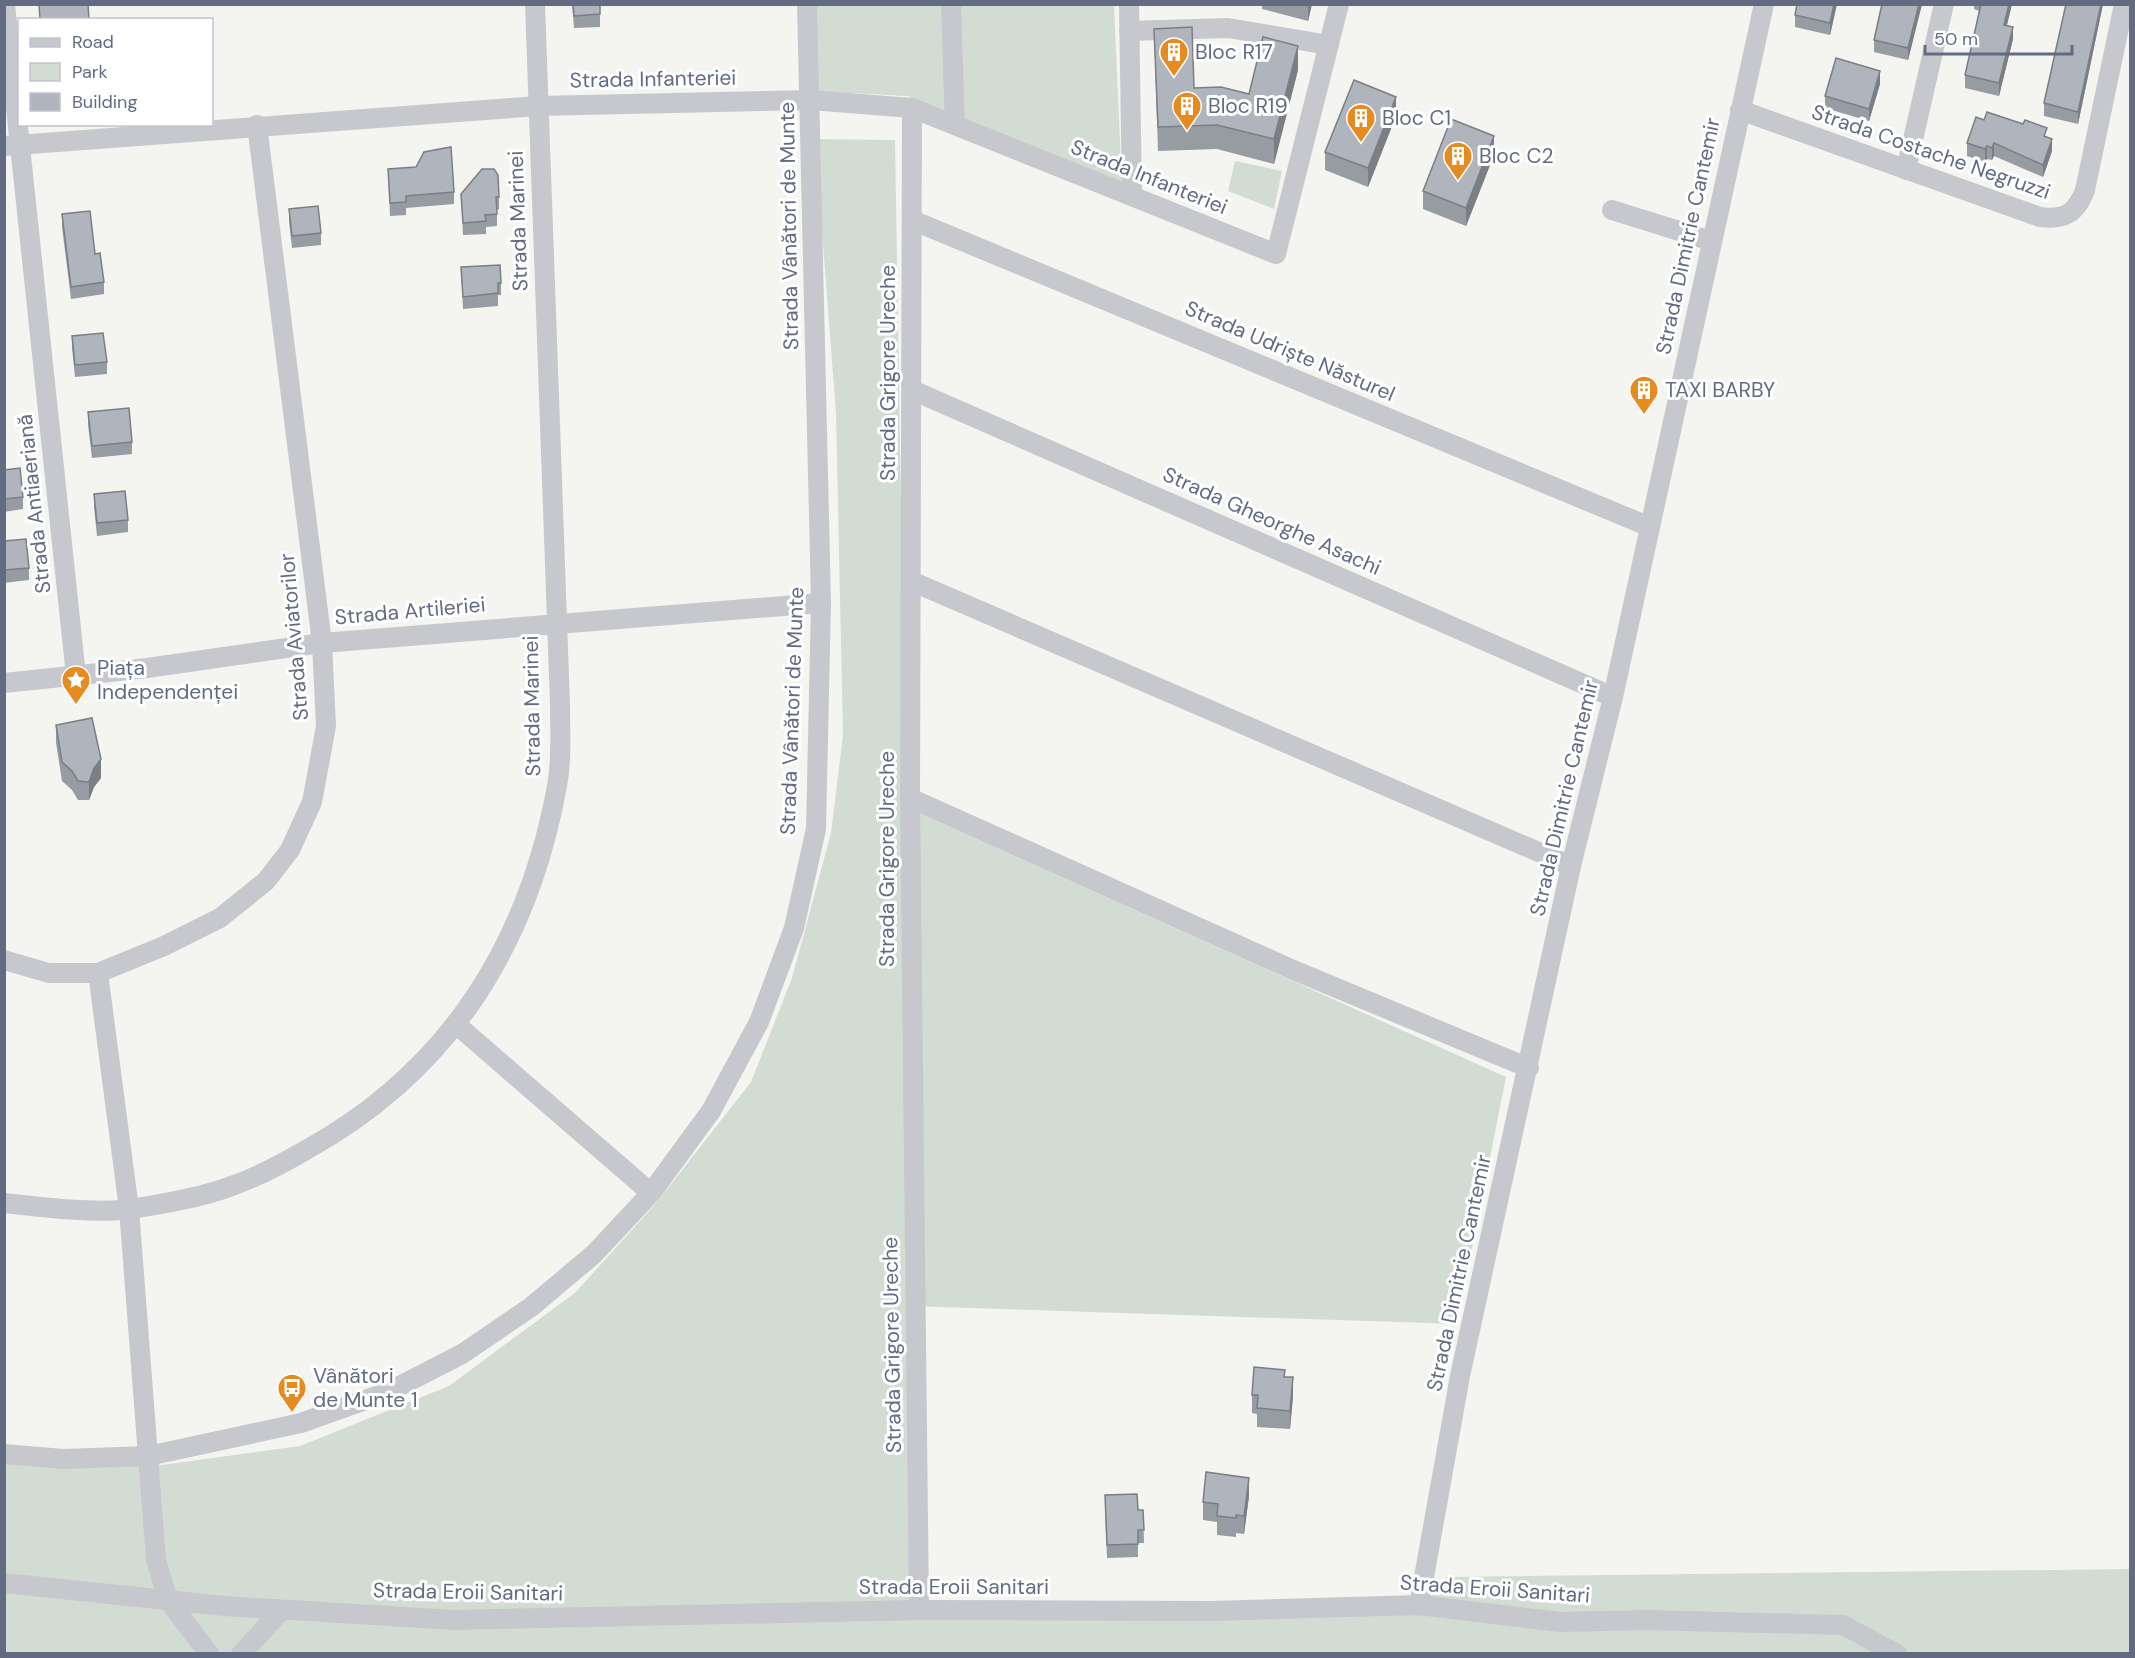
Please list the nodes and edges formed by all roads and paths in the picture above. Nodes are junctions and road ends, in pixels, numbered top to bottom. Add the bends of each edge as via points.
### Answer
1 (5, 4) edge
2 (535, 4) edge
3 (807, 4) edge
4 (951, 4) edge
5 (1129, 4) edge
6 (1339, 4) edge
7 (1764, 4) edge
8 (1944, 4) edge
9 (2124, 4) edge
10 (1130, 31) junction
11 (1329, 45) junction
12 (810, 99) junction
13 (538, 106) junction
14 (912, 108) junction
15 (1740, 110) junction
16 (257, 125) junction
17 (955, 125) junction
18 (12, 145) edge
19 (1906, 170) junction
20 (1132, 196) junction
21 (1612, 210) dead end
22 (912, 220) junction
23 (1712, 241) junction
24 (912, 390) junction
25 (1650, 527) junction
26 (911, 581) junction
27 (821, 603) junction
28 (555, 622) junction
29 (322, 643) junction
30 (76, 676) junction
31 (4, 683) edge
32 (1613, 697) junction
33 (910, 798) junction
34 (1571, 866) junction
35 (4, 960) edge
36 (98, 973) junction
37 (457, 1025) junction
38 (1529, 1068) junction
39 (651, 1193) junction
40 (4, 1203) edge
41 (129, 1209) junction
42 (4, 1454) edge
43 (148, 1456) junction
44 (4, 1583) edge
45 (168, 1600) junction
46 (1419, 1605) junction
47 (919, 1610) junction
48 (281, 1611) junction
49 (209, 1653) edge
50 (241, 1653) edge
51 (1897, 1653) edge

1 - 18 street, Strada Antiaeriană
2 - 13 street, Strada Marinei
3 - 12 street, Strada Vânători de Munte
4 - 17 street
5 - 10 street
6 - 11 street
7 - 15 street, Strada Dimitrie Cantemir
8 - 19 street
9 - 19 street, Strada Costache Negruzzi via 2085,190 2070,215 2040,217
10 - 11 street via 1228,28
10 - 20 street
11 - 20 street, Strada Infanteriei via 1276,254
12 - 13 street, Strada Infanteriei
12 - 14 street, Strada Infanteriei
12 - 27 street, Strada Vânători de Munte
13 - 16 street, Strada Infanteriei
13 - 28 street, Strada Marinei
14 - 17 street, Strada Infanteriei
14 - 22 street, Strada Grigore Ureche
15 - 19 street, Strada Costache Negruzzi
15 - 23 street, Strada Dimitrie Cantemir
16 - 18 street, Strada Infanteriei
16 - 29 street, Strada Aviatorilor
17 - 20 street, Strada Infanteriei
18 - 30 street, Strada Antiaeriană
21 - 23 street
22 - 24 street, Strada Grigore Ureche
22 - 25 street, Strada Udriște Năsturel
23 - 25 street, Strada Dimitrie Cantemir
24 - 26 street, Strada Grigore Ureche
24 - 32 street, Strada Gheorghe Asachi
25 - 32 street, Strada Dimitrie Cantemir
26 - 33 street, Strada Grigore Ureche
26 - 34 street
27 - 28 street, Strada Artileriei
27 - 39 street, Strada Vânători de Munte via 816,829 794,928 759,1022 716,1101
28 - 29 street, Strada Artileriei
28 - 37 street, Strada Marinei via 560,705 558,784 541,859 493,969
29 - 30 street, Strada Artileriei
29 - 36 street, Strada Aviatorilor via 326,726 312,802 290,850 266,881 220,918
30 - 31 street, Strada Artileriei
32 - 34 street, Strada Dimitrie Cantemir
33 - 38 street via 1291,969
33 - 47 street, Strada Grigore Ureche
34 - 38 street, Strada Dimitrie Cantemir
35 - 36 street, Strada Aviatorilor via 49,973
36 - 41 street
37 - 39 street
37 - 41 street, Strada Marinei via 400,1085 342,1131 229,1188
38 - 46 street, Strada Dimitrie Cantemir via 1460,1376
39 - 43 street, Strada Vânători de Munte via 594,1254 531,1307 462,1354 388,1392 301,1423
40 - 41 street, Strada Marinei via 44,1208
41 - 43 street
42 - 43 street, Strada Vânători de Munte via 63,1459
43 - 45 street via 156,1560
44 - 45 street, Strada Eroii Sanitari
45 - 48 street, Strada Eroii Sanitari
45 - 49 street
46 - 47 street, Strada Eroii Sanitari via 1211,1611
46 - 51 street, Strada Eroii Sanitari via 1560,1622 1843,1624
47 - 48 street, Strada Eroii Sanitari via 454,1620
48 - 50 street

